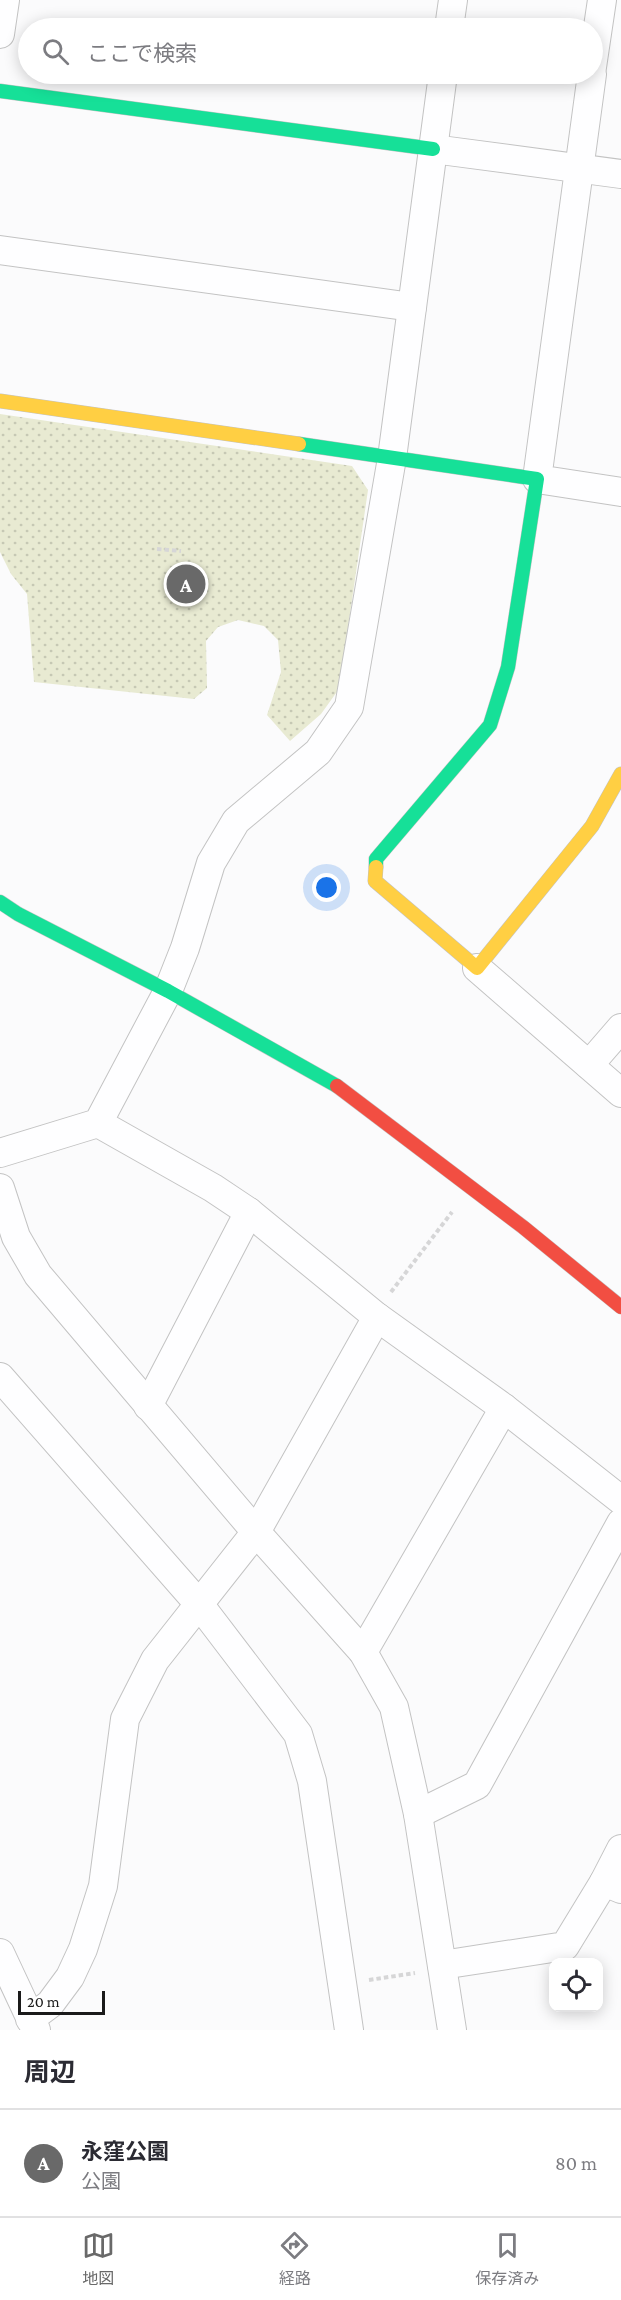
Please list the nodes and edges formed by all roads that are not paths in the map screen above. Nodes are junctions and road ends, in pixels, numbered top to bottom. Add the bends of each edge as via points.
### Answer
1 (5, 0) edge
2 (453, 0) edge
3 (602, 0) edge
4 (450, 18) edge
5 (599, 18) edge
6 (0, 34) edge
7 (442, 84) edge
8 (591, 84) edge
9 (0, 91) edge
10 (433, 149) junction
11 (579, 168) junction
12 (621, 174) edge
13 (0, 250) edge
14 (412, 307) junction
15 (0, 401) edge
16 (392, 458) junction
17 (537, 479) junction
18 (621, 492) edge
19 (621, 774) edge
20 (0, 902) edge
21 (477, 968) junction
22 (168, 991) junction
23 (621, 1028) edge
24 (589, 1065) junction
25 (621, 1093) edge
26 (98, 1123) junction
27 (0, 1153) edge
28 (0, 1188) edge
29 (249, 1212) junction
30 (621, 1307) edge
31 (377, 1317) junction
32 (0, 1377) edge
33 (148, 1406) junction
34 (504, 1408) junction
35 (621, 1500) edge
36 (621, 1523) edge
37 (256, 1532) junction
38 (199, 1604) junction
39 (363, 1652) junction
40 (418, 1814) junction
41 (621, 1849) edge
42 (612, 1885) edge
43 (0, 1953) edge
44 (442, 1965) junction
45 (33, 2024) edge
46 (349, 2030) edge
47 (452, 2030) edge

1 - 6 street
2 - 4 street
3 - 5 street
7 - 10 street
8 - 11 street
9 - 10 street
10 - 11 street
10 - 14 street
11 - 12 street
11 - 17 street
13 - 14 street
14 - 16 street
15 - 16 street
16 - 17 street
16 - 22 street via 349,707 318,752 236,821 211,863
17 - 18 street
17 - 21 street via 508,667 490,725 376,859 375,881
19 - 21 street via 592,826
20 - 22 street
21 - 24 street
22 - 26 street
22 - 30 street via 340,1088
23 - 24 street
24 - 25 street
26 - 27 street
26 - 29 street
28 - 33 street via 16,1237 38,1275
29 - 31 street
29 - 33 street
31 - 34 street
31 - 37 street
32 - 38 street
33 - 37 street
34 - 35 street
34 - 39 street
36 - 40 street via 477,1785
37 - 38 street
37 - 39 street
38 - 45 street via 155,1659 125,1719 103,1886 70,1977
38 - 46 street via 298,1734 312,1781
39 - 40 street via 394,1707
40 - 44 street
41 - 42 street
42 - 44 street via 565,1946
43 - 45 street
44 - 47 street

